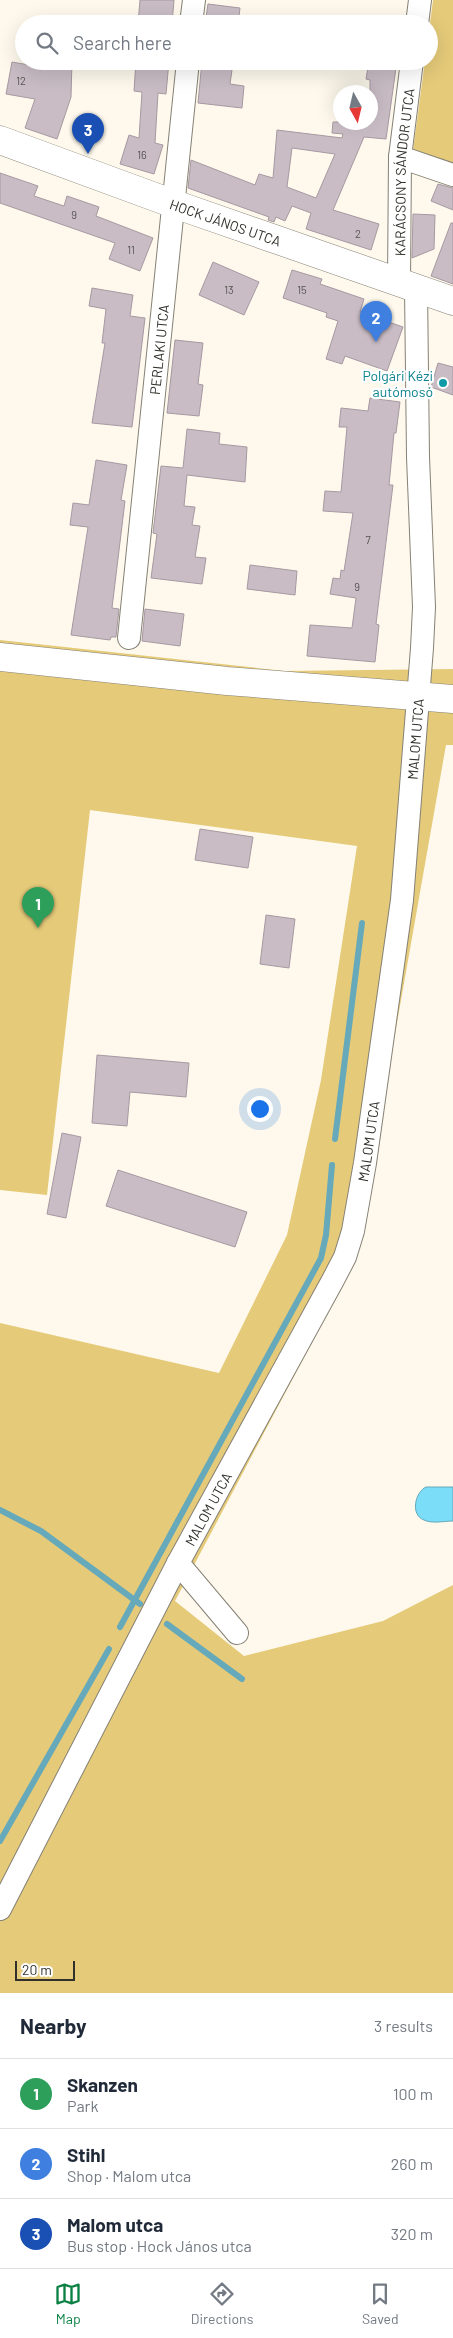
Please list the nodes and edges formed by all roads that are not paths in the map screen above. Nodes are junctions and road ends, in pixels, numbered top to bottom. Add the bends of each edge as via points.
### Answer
1 (194, 0) edge
2 (420, 0) edge
3 (192, 15) edge
4 (418, 15) edge
5 (187, 70) edge
6 (411, 70) edge
7 (0, 140) edge
8 (400, 157) junction
9 (453, 175) edge
10 (174, 204) junction
11 (407, 285) junction
12 (453, 301) edge
13 (129, 638) dead end
14 (0, 657) edge
15 (419, 696) junction
16 (453, 699) edge
17 (178, 1563) junction
18 (237, 1633) dead end
19 (0, 1908) edge

1 - 3 street
2 - 4 street
5 - 10 street, PERLAKI UTCA
6 - 8 street, KARÁCSONY SÁNDOR UTCA
7 - 10 main road, HOCK JÁNOS UTCA
8 - 9 street
8 - 11 street, KARÁCSONY SÁNDOR UTCA
10 - 11 main road, HOCK JÁNOS UTCA
10 - 13 street, PERLAKI UTCA
11 - 12 main road, HOCK JÁNOS UTCA
11 - 15 street, MALOM UTCA via 424,607
14 - 15 main road via 227,681
15 - 16 main road
15 - 17 street, MALOM UTCA via 402,900 366,1164 353,1231 333,1280
17 - 18 street
17 - 19 street, MALOM UTCA

